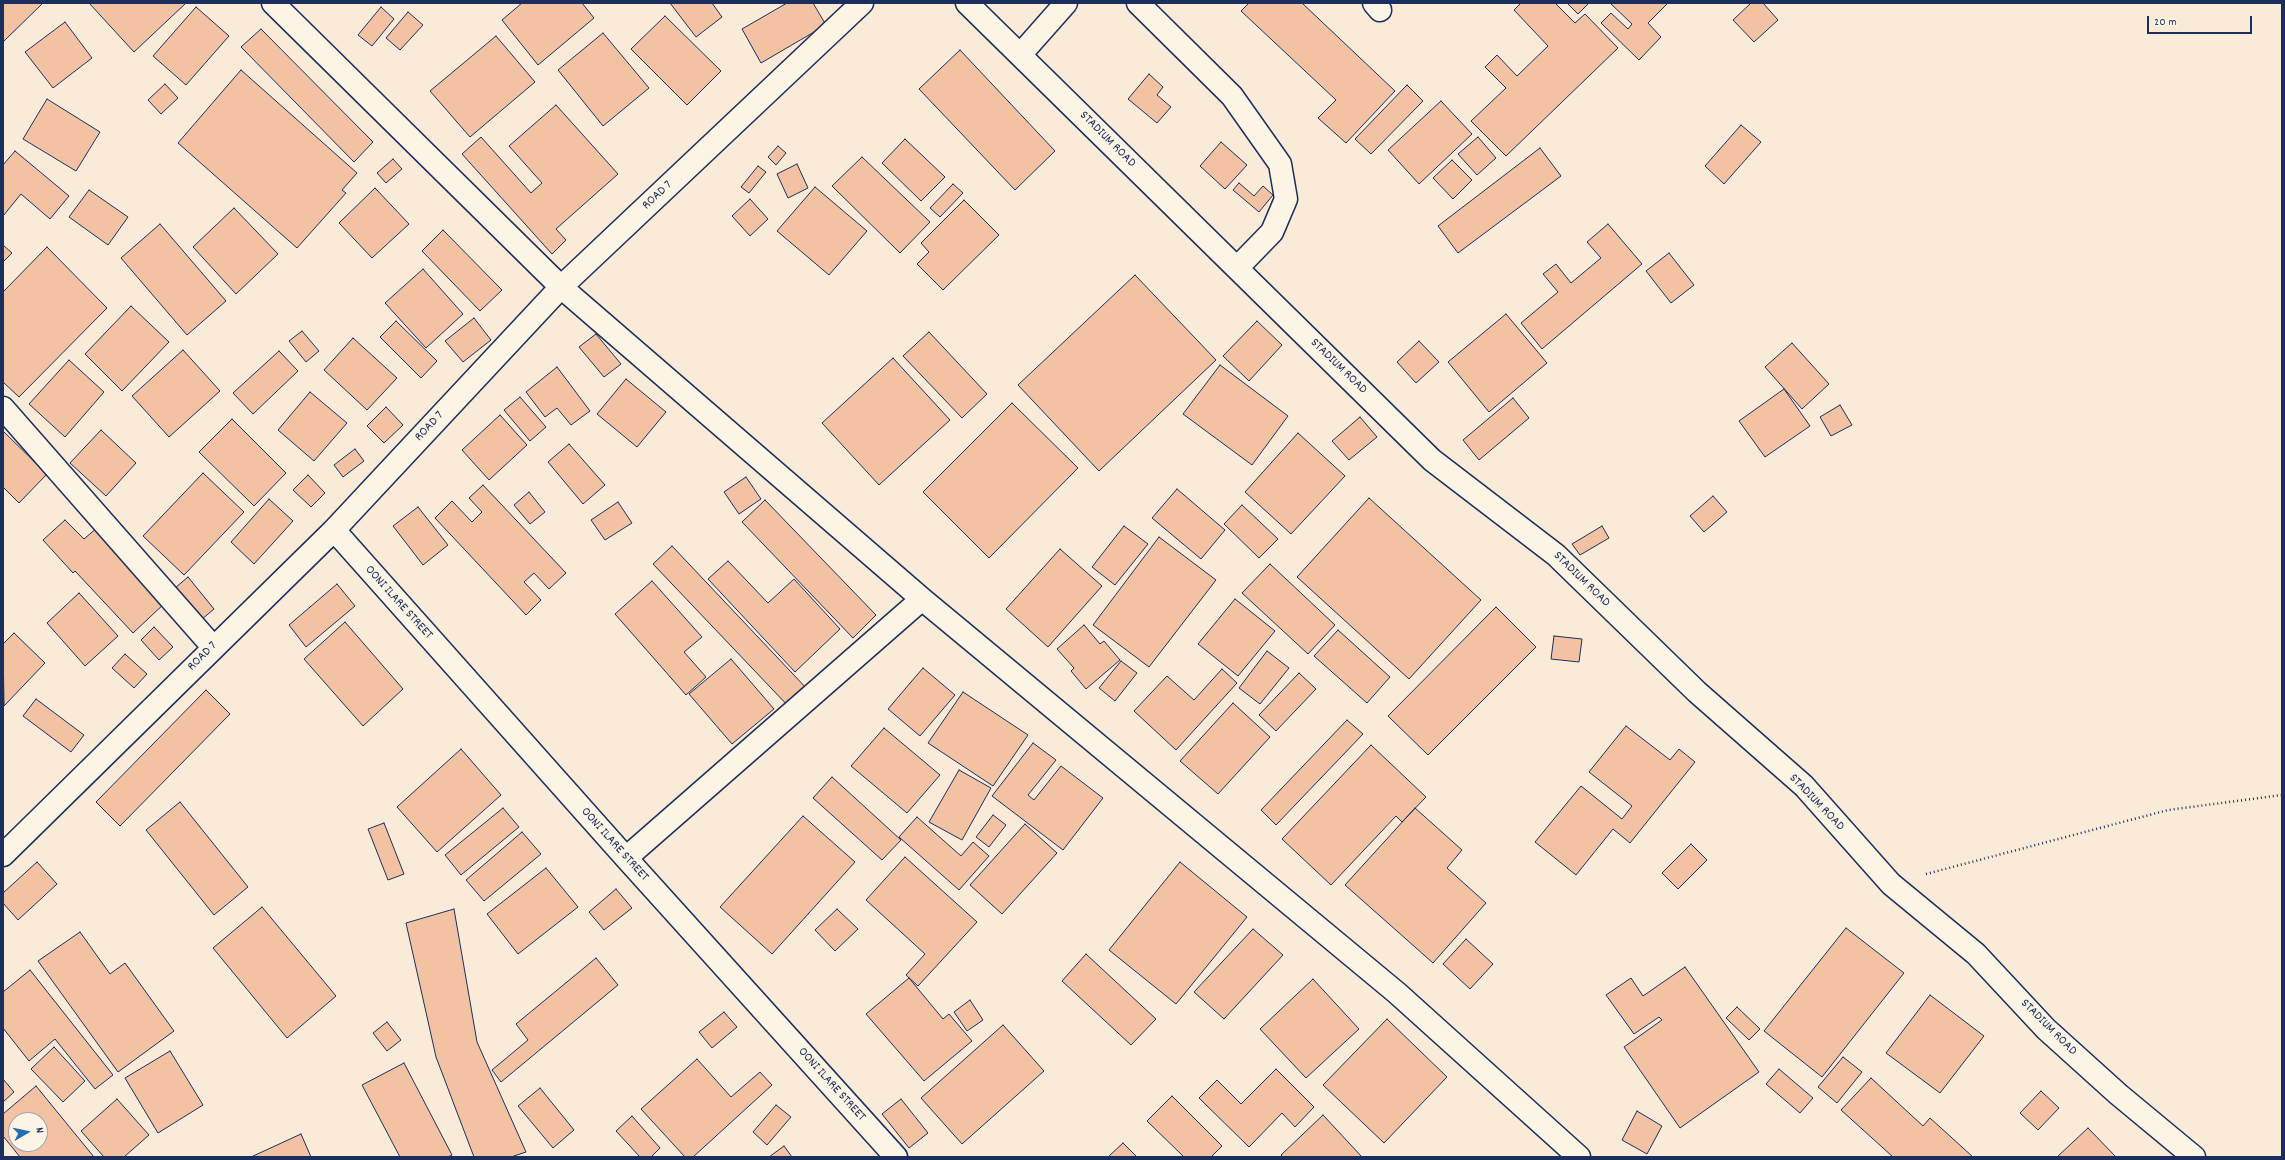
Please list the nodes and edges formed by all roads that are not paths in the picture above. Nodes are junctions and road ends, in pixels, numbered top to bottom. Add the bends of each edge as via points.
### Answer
1 (273, 3) edge
2 (862, 3) edge
3 (967, 3) edge
4 (1066, 3) edge
5 (1138, 3) edge
6 (1020, 55) junction
7 (1237, 268) junction
8 (562, 287) junction
9 (3, 408) edge
10 (334, 530) junction
11 (922, 599) junction
12 (213, 647) junction
13 (3, 855) edge
14 (626, 858) junction
15 (896, 1157) edge
16 (1579, 1157) edge
17 (2194, 1157) edge

1 - 8 street
2 - 8 street, ROAD 7
3 - 6 street, STADIUM ROAD
4 - 6 street
5 - 7 street via 1232,96 1280,164 1286,199 1281,212 1272,232
6 - 7 street, STADIUM ROAD
7 - 17 street, STADIUM ROAD via 1432,460 1556,554 1697,692 1804,786 1891,884 1976,954 2046,1029 2118,1094
8 - 10 street, ROAD 7
8 - 11 street
9 - 12 street
10 - 12 street, ROAD 7
10 - 14 street, OONI ILARE STREET
11 - 14 street
11 - 16 street via 1397,993
12 - 13 street, ROAD 7
14 - 15 street, OONI ILARE STREET

